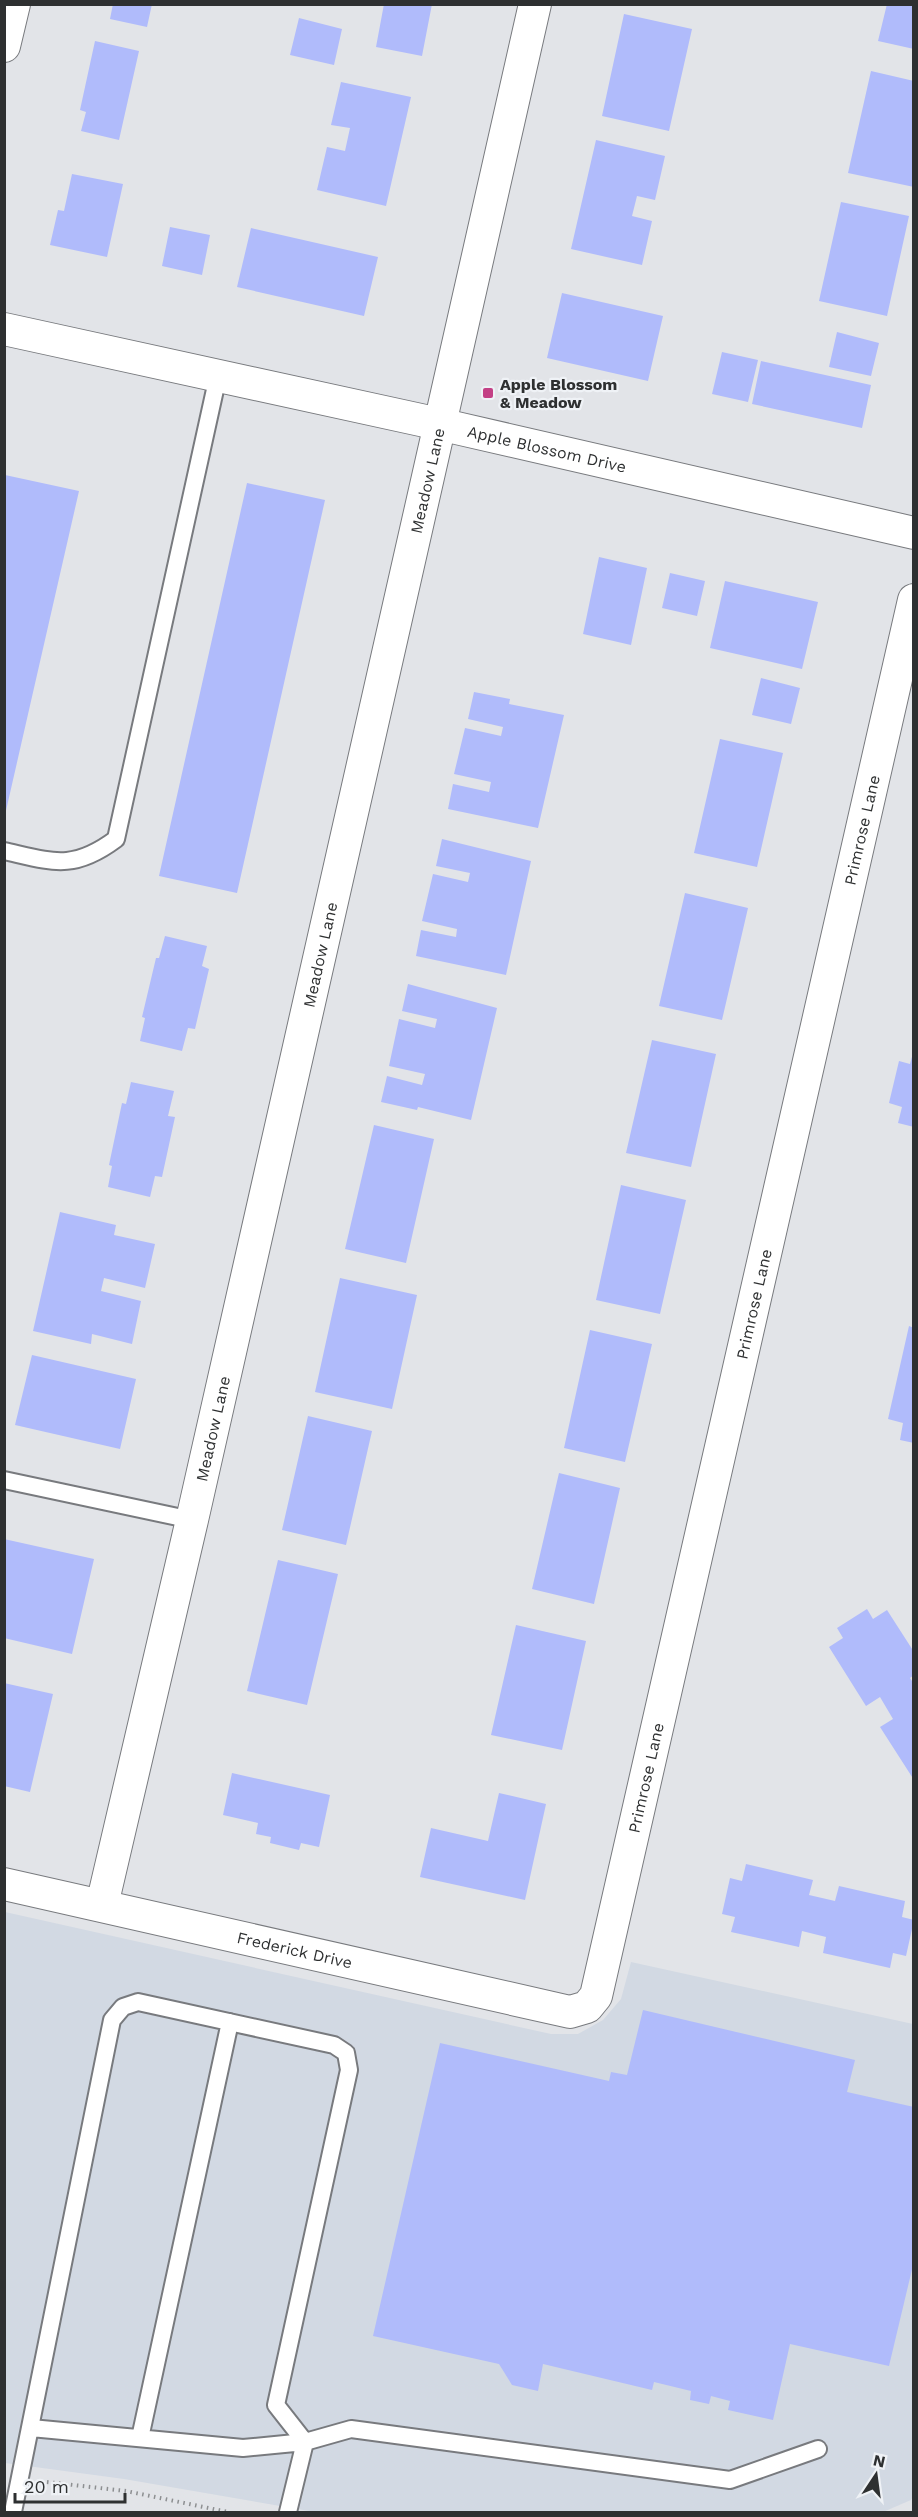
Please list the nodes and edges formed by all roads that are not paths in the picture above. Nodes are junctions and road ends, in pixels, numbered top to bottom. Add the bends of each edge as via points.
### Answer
1 (14, 4) edge
2 (535, 4) edge
3 (4, 46) edge
4 (4, 329) edge
5 (218, 376) junction
6 (440, 424) junction
7 (914, 533) edge
8 (914, 600) edge
9 (4, 850) edge
10 (4, 1480) edge
11 (192, 1520) junction
12 (4, 1884) edge
13 (102, 1905) junction
14 (587, 2007) joint
15 (230, 2022) junction
16 (31, 2428) junction
17 (140, 2438) junction
18 (305, 2442) junction
19 (818, 2449) dead end
20 (13, 2512) edge
21 (288, 2512) edge

1 - 3 street
2 - 6 street, Meadow Lane
4 - 5 street, Apple Blossom Drive
5 - 6 street, Apple Blossom Drive
5 - 9 lane via 116,838 98,852 72,862
6 - 7 street, Apple Blossom Drive
6 - 11 street, Meadow Lane
8 - 14 street, Primrose Lane via 596,1996
10 - 11 lane
11 - 13 street, Meadow Lane
12 - 13 street, Frederick Drive
13 - 14 street, Frederick Drive via 570,2012
15 - 16 lane via 138,2002 123,2007 112,2020
15 - 17 lane
15 - 18 lane via 334,2045 346,2053 349,2070 276,2405
16 - 17 lane
16 - 20 lane
17 - 18 lane via 243,2448
18 - 19 lane via 351,2429 730,2481
18 - 21 lane

